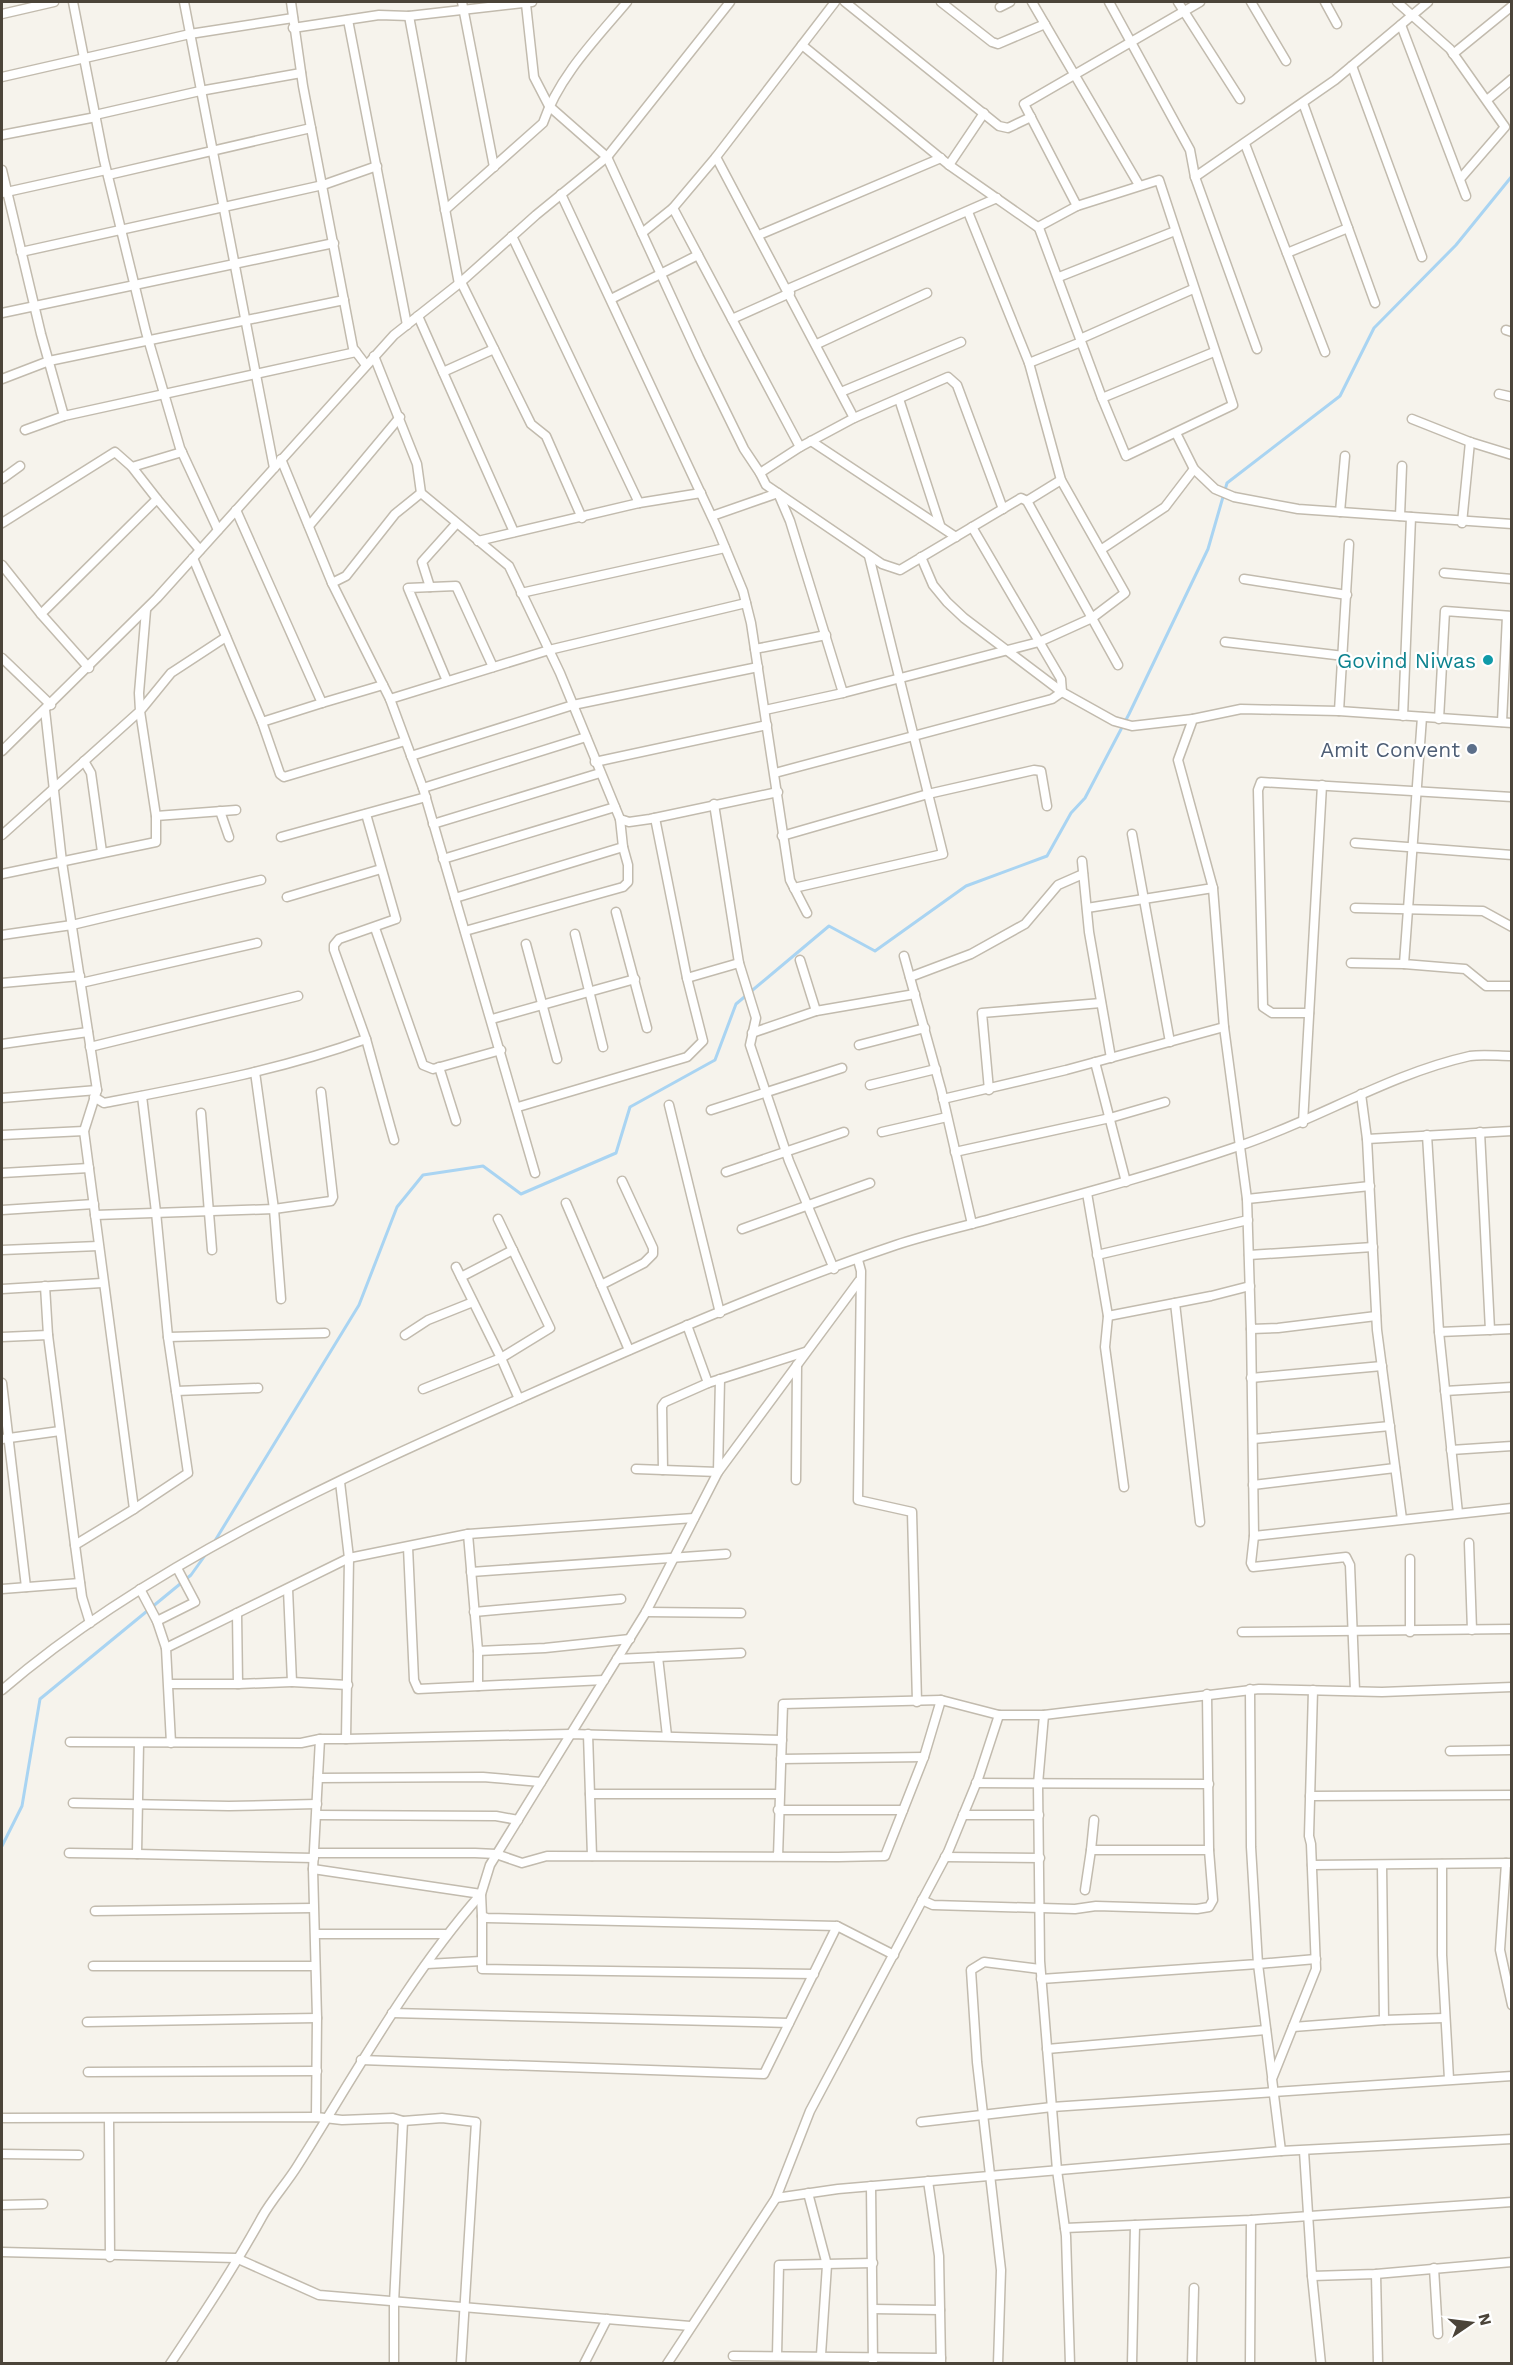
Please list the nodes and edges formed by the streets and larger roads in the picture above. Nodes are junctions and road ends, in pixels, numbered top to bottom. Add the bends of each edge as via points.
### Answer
1 (54, 2) edge
2 (73, 2) edge
3 (184, 2) edge
4 (291, 2) edge
5 (627, 2) edge
6 (730, 2) edge
7 (835, 2) edge
8 (845, 2) edge
9 (941, 2) edge
10 (1010, 2) edge
11 (1032, 2) edge
12 (1108, 2) edge
13 (1178, 2) edge
14 (1200, 2) edge
15 (1251, 2) edge
16 (1325, 2) edge
17 (1397, 2) edge
18 (1428, 2) edge
19 (529, 3) edge
20 (32, 4) edge
21 (463, 5) edge
22 (1512, 6) edge
23 (1000, 7) dead end
24 (1183, 11) junction
25 (2, 14) edge
26 (1412, 15) junction
27 (409, 16) junction
28 (293, 18) junction
29 (348, 20) junction
30 (1045, 24) junction
31 (1337, 24) dead end
32 (1401, 25) junction
33 (293, 28) junction
34 (190, 34) junction
35 (1129, 41) junction
36 (802, 45) junction
37 (1453, 54) junction
38 (85, 59) junction
39 (1287, 61) dead end
40 (1352, 66) junction
41 (301, 73) junction
42 (1074, 74) junction
43 (2, 76) edge
44 (1512, 79) edge
45 (200, 91) junction
46 (1240, 99) dead end
47 (1487, 100) junction
48 (1303, 103) junction
49 (549, 106) junction
50 (984, 113) junction
51 (95, 116) junction
52 (1031, 117) junction
53 (311, 128) junction
54 (2, 135) edge
55 (1245, 144) junction
56 (211, 150) junction
57 (716, 156) junction
58 (608, 157) junction
59 (941, 158) junction
60 (949, 165) junction
61 (377, 166) junction
62 (494, 167) junction
63 (2, 170) edge
64 (107, 172) junction
65 (1195, 177) junction
66 (1460, 179) junction
67 (322, 185) junction
68 (1139, 185) junction
69 (4, 193) edge
70 (561, 194) junction
71 (1466, 196) dead end
72 (997, 198) junction
73 (1077, 206) junction
74 (222, 207) junction
75 (673, 208) junction
76 (445, 210) junction
77 (968, 212) junction
78 (1038, 227) junction
79 (1347, 228) junction
80 (121, 230) junction
81 (1175, 231) junction
82 (642, 233) junction
83 (759, 235) junction
84 (512, 236) junction
85 (334, 243) junction
86 (21, 252) junction
87 (1287, 253) junction
88 (698, 255) junction
89 (1422, 257) dead end
90 (234, 265) junction
91 (661, 274) junction
92 (1059, 277) junction
93 (460, 283) junction
94 (134, 285) junction
95 (1193, 289) junction
96 (789, 291) junction
97 (927, 293) dead end
98 (611, 299) junction
99 (344, 300) junction
100 (1375, 303) dead end
101 (34, 306) junction
102 (2, 313) edge
103 (418, 316) junction
104 (732, 319) junction
105 (245, 321) junction
106 (407, 325) junction
107 (1081, 340) junction
108 (148, 341) junction
109 (961, 342) dead end
110 (817, 344) junction
111 (494, 349) junction
112 (1257, 349) dead end
113 (356, 352) junction
114 (1214, 352) junction
115 (1325, 352) dead end
116 (374, 356) junction
117 (49, 361) junction
118 (1029, 363) junction
119 (366, 365) junction
120 (443, 372) junction
121 (256, 375) junction
122 (2, 379) edge
123 (841, 392) junction
124 (1499, 394) dead end
125 (165, 396) junction
126 (1512, 397) edge
127 (1102, 398) junction
128 (899, 399) junction
129 (64, 416) junction
130 (400, 417) junction
131 (854, 418) junction
132 (1412, 419) dead end
133 (25, 430) dead end
134 (1176, 433) junction
135 (811, 441) junction
136 (1470, 442) junction
137 (800, 447) junction
138 (182, 452) junction
139 (1512, 455) edge
140 (1345, 456) dead end
141 (281, 459) junction
142 (20, 466) dead end
143 (1402, 466) dead end
144 (132, 467) junction
145 (274, 468) junction
146 (1194, 469) junction
147 (760, 473) junction
148 (2, 479) edge
149 (1061, 480) junction
150 (421, 493) junction
151 (701, 493) junction
152 (778, 493) junction
153 (157, 499) junction
154 (1027, 501) junction
155 (639, 503) junction
156 (1003, 509) junction
157 (236, 510) junction
158 (1340, 512) junction
159 (712, 516) junction
160 (1400, 516) junction
161 (1411, 517) junction
162 (582, 518) junction
163 (2, 523) edge
164 (1462, 523) junction
165 (456, 524) junction
166 (1512, 524) edge
167 (940, 525) junction
168 (309, 526) junction
169 (972, 527) junction
170 (218, 530) junction
171 (514, 532) junction
172 (956, 537) junction
173 (478, 541) junction
174 (1349, 544) dead end
175 (725, 548) junction
176 (1102, 549) junction
177 (200, 550) junction
178 (869, 556) junction
179 (921, 557) junction
180 (193, 558) junction
181 (2, 565) edge
182 (1444, 573) dead end
183 (1244, 579) dead end
184 (1512, 579) edge
185 (332, 583) junction
186 (430, 587) junction
187 (521, 593) junction
188 (1347, 594) junction
189 (746, 603) junction
190 (146, 609) junction
191 (41, 614) junction
192 (1509, 616) edge
193 (1092, 618) junction
194 (825, 635) junction
195 (226, 637) junction
196 (1039, 642) junction
197 (1225, 642) dead end
198 (549, 650) junction
199 (755, 650) junction
200 (1009, 650) junction
201 (1344, 656) junction
202 (2, 658) edge
203 (1118, 665) dead end
204 (493, 667) junction
205 (758, 667) junction
206 (89, 668) junction
207 (900, 679) junction
208 (447, 681) junction
209 (383, 686) junction
210 (1062, 692) junction
211 (843, 693) junction
212 (390, 699) junction
213 (322, 703) junction
214 (573, 705) junction
215 (48, 708) junction
216 (765, 710) junction
217 (140, 711) junction
218 (1339, 711) junction
219 (1403, 716) junction
220 (1422, 717) junction
221 (1193, 719) junction
222 (1439, 719) junction
223 (262, 722) junction
224 (1502, 722) junction
225 (1512, 723) edge
226 (767, 725) junction
227 (913, 735) junction
228 (586, 737) junction
229 (405, 741) junction
230 (3, 748) edge
231 (411, 756) junction
232 (84, 761) junction
233 (595, 762) junction
234 (600, 773) junction
235 (775, 773) junction
236 (1322, 785) junction
237 (54, 788) junction
238 (778, 792) junction
239 (1416, 792) junction
240 (424, 793) junction
241 (928, 795) junction
242 (1512, 797) edge
243 (714, 804) junction
244 (1047, 806) dead end
245 (615, 807) junction
246 (236, 810) dead end
247 (220, 811) junction
248 (366, 814) junction
249 (156, 816) junction
250 (655, 818) junction
251 (620, 819) junction
252 (434, 824) junction
253 (1132, 834) dead end
254 (2, 835) edge
255 (782, 836) junction
256 (229, 837) dead end
257 (282, 837) dead end
258 (1355, 843) dead end
259 (623, 848) junction
260 (1412, 848) junction
261 (102, 852) junction
262 (1512, 855) edge
263 (444, 859) junction
264 (1082, 861) dead end
265 (62, 862) junction
266 (381, 869) junction
267 (2, 874) edge
268 (1083, 874) junction
269 (261, 880) dead end
270 (794, 888) junction
271 (1213, 888) junction
272 (287, 897) dead end
273 (455, 898) junction
274 (1144, 900) junction
275 (1087, 908) junction
276 (1355, 908) dead end
277 (1407, 908) junction
278 (616, 912) dead end
279 (807, 913) dead end
280 (72, 925) junction
281 (1512, 927) edge
282 (375, 928) junction
283 (465, 932) junction
284 (575, 934) dead end
285 (2, 935) edge
286 (256, 943) dead end
287 (526, 944) dead end
288 (904, 956) dead end
289 (800, 960) dead end
290 (739, 963) junction
291 (1351, 963) dead end
292 (1404, 964) junction
293 (910, 977) junction
294 (687, 978) junction
295 (80, 979) junction
296 (635, 979) junction
297 (2, 983) edge
298 (1512, 986) edge
299 (588, 992) junction
300 (915, 994) junction
301 (298, 996) dead end
302 (1101, 1003) junction
303 (542, 1004) junction
304 (816, 1011) junction
305 (1309, 1013) junction
306 (492, 1019) junction
307 (1224, 1027) junction
308 (647, 1028) dead end
309 (924, 1028) junction
310 (88, 1032) junction
311 (752, 1033) junction
312 (366, 1039) junction
313 (1170, 1042) junction
314 (2, 1044) edge
315 (859, 1045) dead end
316 (90, 1047) junction
317 (603, 1047) dead end
318 (501, 1050) junction
319 (1512, 1056) edge
320 (1111, 1058) junction
321 (557, 1059) dead end
322 (1095, 1062) junction
323 (439, 1067) junction
324 (843, 1068) dead end
325 (936, 1069) junction
326 (255, 1072) junction
327 (870, 1085) dead end
328 (988, 1090) junction
329 (321, 1092) dead end
330 (96, 1094) junction
331 (767, 1094) junction
332 (1361, 1094) junction
333 (142, 1096) junction
334 (2, 1098) edge
335 (944, 1099) junction
336 (1165, 1102) dead end
337 (669, 1105) dead end
338 (518, 1107) junction
339 (711, 1110) dead end
340 (201, 1113) dead end
341 (947, 1117) junction
342 (1110, 1118) junction
343 (456, 1121) dead end
344 (1303, 1123) junction
345 (84, 1131) junction
346 (1512, 1131) edge
347 (844, 1132) dead end
348 (882, 1132) dead end
349 (1480, 1132) junction
350 (2, 1135) edge
351 (1427, 1135) junction
352 (1367, 1139) junction
353 (394, 1140) dead end
354 (1241, 1146) junction
355 (955, 1152) junction
356 (787, 1154) junction
357 (89, 1168) junction
358 (726, 1172) dead end
359 (2, 1173) edge
360 (535, 1173) dead end
361 (622, 1181) dead end
362 (1126, 1182) junction
363 (870, 1183) dead end
364 (1370, 1186) junction
365 (1087, 1193) junction
366 (1247, 1199) junction
367 (566, 1203) dead end
368 (94, 1204) junction
369 (808, 1207) junction
370 (274, 1209) junction
371 (2, 1210) edge
372 (156, 1212) junction
373 (209, 1212) junction
374 (95, 1215) junction
375 (498, 1219) dead end
376 (1248, 1220) junction
377 (972, 1224) junction
378 (742, 1229) dead end
379 (98, 1246) junction
380 (1373, 1247) junction
381 (2, 1250) edge
382 (212, 1250) dead end
383 (513, 1250) junction
384 (1097, 1255) junction
385 (1249, 1255) junction
386 (858, 1260) junction
387 (456, 1267) dead end
388 (834, 1269) junction
389 (461, 1277) junction
390 (860, 1281) junction
391 (102, 1283) junction
392 (602, 1285) junction
393 (45, 1286) junction
394 (1250, 1286) junction
395 (2, 1289) edge
396 (281, 1299) dead end
397 (473, 1302) junction
398 (1175, 1303) junction
399 (720, 1313) junction
400 (1108, 1316) junction
401 (1376, 1316) junction
402 (687, 1325) junction
403 (1251, 1329) junction
404 (1512, 1329) edge
405 (1490, 1330) junction
406 (1439, 1332) junction
407 (325, 1333) dead end
408 (48, 1335) junction
409 (405, 1335) dead end
410 (168, 1336) junction
411 (2, 1337) edge
412 (629, 1350) junction
413 (806, 1352) junction
414 (501, 1359) junction
415 (797, 1365) junction
416 (1382, 1366) junction
417 (1251, 1378) junction
418 (720, 1379) junction
419 (2, 1383) edge
420 (708, 1383) junction
421 (1512, 1387) edge
422 (258, 1388) dead end
423 (423, 1389) dead end
424 (176, 1391) junction
425 (1445, 1391) junction
426 (519, 1399) junction
427 (1390, 1426) junction
428 (60, 1431) junction
429 (4, 1439) edge
430 (1252, 1439) junction
431 (1512, 1446) edge
432 (1451, 1450) junction
433 (1395, 1468) junction
434 (636, 1469) dead end
435 (663, 1470) junction
436 (718, 1472) junction
437 (796, 1480) dead end
438 (340, 1482) junction
439 (1253, 1485) junction
440 (1124, 1487) dead end
441 (1512, 1508) edge
442 (134, 1509) junction
443 (1458, 1513) junction
444 (694, 1518) junction
445 (1402, 1519) junction
446 (1200, 1521) dead end
447 (468, 1534) junction
448 (1254, 1536) junction
449 (1469, 1543) dead end
450 (75, 1545) junction
451 (408, 1547) junction
452 (726, 1554) dead end
453 (349, 1558) junction
454 (672, 1559) junction
455 (1410, 1559) dead end
456 (179, 1571) junction
457 (471, 1572) junction
458 (80, 1583) junction
459 (26, 1587) junction
460 (2, 1588) edge
461 (140, 1589) junction
462 (288, 1589) junction
463 (621, 1599) dead end
464 (474, 1612) junction
465 (646, 1612) junction
466 (237, 1613) junction
467 (741, 1613) dead end
468 (155, 1618) junction
469 (90, 1623) junction
470 (1512, 1629) edge
471 (1472, 1630) junction
472 (1354, 1631) junction
473 (1242, 1632) dead end
474 (1410, 1632) junction
475 (630, 1639) junction
476 (166, 1648) junction
477 (478, 1651) junction
478 (741, 1653) dead end
479 (658, 1657) junction
480 (618, 1659) junction
481 (604, 1680) junction
482 (292, 1682) junction
483 (238, 1683) junction
484 (169, 1684) junction
485 (348, 1685) junction
486 (478, 1686) junction
487 (1512, 1687) edge
488 (1250, 1689) junction
489 (2, 1690) edge
490 (1312, 1690) junction
491 (1355, 1691) junction
492 (1207, 1694) junction
493 (941, 1700) junction
494 (917, 1702) junction
495 (999, 1715) junction
496 (1044, 1715) junction
497 (570, 1734) junction
498 (588, 1734) junction
499 (668, 1736) junction
500 (320, 1739) junction
501 (346, 1739) junction
502 (782, 1740) junction
503 (70, 1742) dead end
504 (139, 1743) junction
505 (171, 1743) junction
506 (1512, 1750) edge
507 (1450, 1751) dead end
508 (924, 1757) junction
509 (781, 1759) junction
510 (318, 1778) junction
511 (541, 1782) junction
512 (976, 1783) junction
513 (1038, 1784) junction
514 (1209, 1784) junction
515 (590, 1794) junction
516 (778, 1794) junction
517 (1310, 1796) junction
518 (1512, 1796) edge
519 (73, 1803) dead end
520 (137, 1804) junction
521 (317, 1804) junction
522 (778, 1810) junction
523 (903, 1810) junction
524 (317, 1815) junction
525 (963, 1815) junction
526 (1039, 1815) junction
527 (518, 1820) junction
528 (1094, 1820) dead end
529 (1091, 1850) junction
530 (1209, 1850) junction
531 (69, 1853) dead end
532 (137, 1854) junction
533 (496, 1854) junction
534 (314, 1856) junction
535 (591, 1856) junction
536 (778, 1857) junction
537 (945, 1857) junction
538 (1040, 1858) junction
539 (1509, 1863) edge
540 (1382, 1864) junction
541 (1442, 1864) junction
542 (1312, 1865) junction
543 (313, 1869) junction
544 (1085, 1890) dead end
545 (481, 1894) junction
546 (922, 1900) junction
547 (1040, 1907) junction
548 (314, 1908) junction
549 (95, 1911) dead end
550 (482, 1916) junction
551 (837, 1926) junction
552 (316, 1934) junction
553 (445, 1934) junction
554 (894, 1955) junction
555 (1316, 1959) junction
556 (481, 1961) junction
557 (428, 1964) junction
558 (1258, 1964) junction
559 (93, 1966) dead end
560 (315, 1966) junction
561 (814, 1974) junction
562 (1041, 1974) junction
563 (1512, 2005) edge
564 (392, 2013) junction
565 (317, 2018) junction
566 (1444, 2018) junction
567 (1384, 2020) junction
568 (87, 2022) dead end
569 (789, 2024) junction
570 (1293, 2027) junction
571 (1266, 2030) junction
572 (1047, 2049) junction
573 (361, 2060) junction
574 (317, 2071) junction
575 (88, 2072) dead end
576 (1512, 2076) edge
577 (1272, 2079) junction
578 (1449, 2079) junction
579 (1274, 2092) junction
580 (1052, 2108) junction
581 (983, 2115) junction
582 (2, 2118) edge
583 (321, 2118) junction
584 (109, 2119) junction
585 (403, 2121) junction
586 (921, 2122) dead end
587 (1512, 2139) edge
588 (1281, 2151) junction
589 (1304, 2151) junction
590 (2, 2154) edge
591 (79, 2155) dead end
592 (1057, 2170) junction
593 (990, 2176) junction
594 (928, 2181) junction
595 (871, 2186) junction
596 (808, 2193) junction
597 (776, 2198) junction
598 (1512, 2202) edge
599 (43, 2204) dead end
600 (2, 2205) edge
601 (1308, 2217) junction
602 (1251, 2220) junction
603 (1135, 2225) junction
604 (1065, 2228) junction
605 (2, 2252) edge
606 (110, 2257) junction
607 (236, 2258) junction
608 (1512, 2262) edge
609 (873, 2263) junction
610 (827, 2265) junction
611 (1434, 2268) junction
612 (1376, 2274) junction
613 (1312, 2276) junction
614 (1194, 2288) dead end
615 (394, 2303) junction
616 (463, 2308) junction
617 (873, 2309) junction
618 (940, 2310) junction
619 (607, 2319) junction
620 (690, 2326) junction
621 (1438, 2334) dead end
622 (821, 2355) junction
623 (733, 2356) dead end
624 (777, 2356) junction
625 (873, 2361) edge
626 (941, 2361) edge
627 (170, 2364) edge
628 (394, 2364) edge
629 (461, 2364) edge
630 (584, 2364) edge
631 (667, 2364) edge
632 (998, 2364) edge
633 (1070, 2364) edge
634 (1132, 2364) edge
635 (1192, 2364) edge
636 (1250, 2364) edge
637 (1321, 2364) edge
638 (1378, 2364) edge

1 - 20 street
2 - 38 street
3 - 34 street
4 - 28 street
5 - 49 street via 569,72
6 - 58 street
7 - 36 street
8 - 50 street
9 - 30 street via 998,44
10 - 23 street
11 - 30 street
12 - 35 street
13 - 24 street
14 - 24 street
15 - 39 street
16 - 31 street
17 - 26 street
18 - 26 street
19 - 21 street
19 - 49 street via 534,77
20 - 25 street
21 - 27 street
21 - 62 street
22 - 37 street
24 - 35 street
24 - 46 street
26 - 32 street
26 - 37 street
27 - 29 street
27 - 76 street
28 - 33 street
28 - 34 street
29 - 33 street
29 - 61 street
30 - 42 street
32 - 40 street
32 - 66 street
33 - 41 street
34 - 38 street
34 - 45 street
35 - 42 street
35 - 65 street via 1190,150
36 - 57 street
36 - 59 street
37 - 47 street
38 - 43 street
38 - 51 street
40 - 48 street
40 - 89 street
41 - 45 street
41 - 53 street
42 - 52 street via 1024,104
42 - 68 street
44 - 47 street
45 - 51 street
45 - 56 street
47 - 66 street via 1505,127
48 - 55 street
48 - 79 street
49 - 58 street
49 - 62 street via 543,123
50 - 52 street via 1005,129
50 - 60 street
51 - 54 street
51 - 64 street
52 - 73 street
53 - 56 street
53 - 67 street
55 - 65 street
55 - 87 street
56 - 64 street
56 - 74 street
57 - 75 street
57 - 83 street
58 - 70 street
58 - 82 street
59 - 60 street
59 - 83 street
60 - 72 street
61 - 67 street
61 - 106 street
62 - 76 street
63 - 69 street
64 - 69 street
64 - 80 street
65 - 112 street
66 - 71 street
67 - 74 street
67 - 85 street
68 - 73 street
68 - 81 street via 1159,180
69 - 86 street
70 - 84 street
70 - 98 street
72 - 77 street
72 - 78 street
73 - 78 street
74 - 80 street
74 - 90 street
75 - 82 street
75 - 88 street
76 - 93 street
77 - 96 street
77 - 118 street
78 - 92 street
79 - 87 street
79 - 100 street
80 - 86 street
80 - 94 street
81 - 92 street
81 - 95 street
82 - 91 street
83 - 96 street
84 - 93 street
84 - 155 street
85 - 90 street
85 - 99 street
86 - 101 street
87 - 115 street
88 - 91 street
88 - 104 street
90 - 94 street
90 - 105 street
91 - 98 street
91 - 147 street via 744,449
92 - 107 street
93 - 103 street
93 - 111 street
94 - 101 street
94 - 108 street
95 - 107 street
95 - 114 street
96 - 104 street
96 - 110 street
97 - 110 street
98 - 151 street
99 - 105 street
99 - 113 street
101 - 102 street
101 - 117 street
103 - 106 street
103 - 120 street
104 - 137 street
105 - 108 street
105 - 121 street
106 - 116 street
107 - 118 street
107 - 127 street
108 - 117 street
108 - 125 street
109 - 123 street
110 - 123 street
111 - 120 street
111 - 162 street via 531,424 546,436
113 - 119 street
113 - 121 street
114 - 127 street
114 - 134 street via 1233,405
116 - 119 street
116 - 130 street
117 - 122 street
117 - 129 street
118 - 149 street
119 - 141 street
120 - 171 street
121 - 125 street
121 - 145 street
123 - 131 street
124 - 126 street
125 - 129 street
125 - 138 street
127 - 134 street via 1126,456
128 - 131 street
128 - 156 street via 948,377 957,385
128 - 167 street
129 - 133 street
130 - 150 street via 417,464
130 - 168 street
131 - 135 street
132 - 136 street
134 - 146 street
135 - 137 street
135 - 167 street
136 - 139 street
136 - 164 street
137 - 147 street
138 - 144 street
138 - 170 street
140 - 158 street
141 - 145 street
141 - 168 street
142 - 148 street
143 - 160 street
144 - 153 street
144 - 163 street via 115,452
145 - 157 street
146 - 158 street via 1215,489 1234,497 1277,507
146 - 176 street via 1166,507
147 - 152 street via 766,485
149 - 154 street
149 - 176 street
150 - 165 street
150 - 185 street via 395,514 346,576
151 - 155 street
151 - 159 street
152 - 159 street
152 - 178 street
152 - 194 street
153 - 177 street
153 - 191 street
154 - 156 street via 1021,498
154 - 193 street
155 - 162 street
156 - 169 street
157 - 170 street
157 - 213 street
158 - 160 street
159 - 175 street
160 - 161 street
161 - 164 street
161 - 219 street
162 - 171 street
164 - 166 street
165 - 173 street
165 - 186 street via 422,562
167 - 172 street
168 - 185 street
169 - 172 street
169 - 196 street
170 - 177 street
171 - 173 street
172 - 179 street
173 - 187 street via 509,566
174 - 188 street
175 - 187 street
175 - 189 street
176 - 193 street via 1125,593
177 - 180 street
178 - 179 street via 900,570
178 - 207 street
179 - 200 street via 933,585 946,602
180 - 190 street
180 - 195 street
181 - 191 street
182 - 184 street
183 - 188 street
185 - 209 street
186 - 204 street via 456,586
186 - 208 street via 408,588
187 - 198 street
188 - 201 street
189 - 198 street
189 - 199 street
190 - 206 street
190 - 217 street
191 - 206 street
192 - 222 street via 1445,611
192 - 224 street
193 - 196 street
193 - 203 street
194 - 199 street
194 - 211 street
195 - 217 street via 171,673
195 - 223 street
196 - 200 street
196 - 210 street via 1061,679
197 - 201 street
198 - 204 street
198 - 214 street
199 - 205 street
200 - 207 street
200 - 210 street
201 - 218 street
202 - 215 street
204 - 208 street
205 - 214 street
205 - 216 street
206 - 215 street
207 - 211 street
207 - 227 street
208 - 212 street
209 - 212 street
209 - 213 street
210 - 221 street via 1114,721 1132,726
210 - 227 street via 1052,699
211 - 216 street
212 - 229 street
213 - 223 street
214 - 228 street
214 - 231 street
215 - 230 street
215 - 237 street
216 - 226 street
217 - 232 street
217 - 249 street
218 - 219 street
218 - 221 street via 1241,709
219 - 220 street
220 - 222 street
220 - 239 street
221 - 271 street via 1178,760
222 - 224 street
223 - 229 street via 284,777
224 - 225 street
226 - 233 street
226 - 235 street
227 - 235 street
227 - 241 street
228 - 233 street
228 - 240 street
229 - 231 street
231 - 240 street
232 - 237 street
232 - 261 street via 91,773
233 - 234 street
234 - 245 street
234 - 252 street
235 - 238 street
236 - 239 street
236 - 305 street
236 - 305 street via 1264,781 1258,790 1263,1007 1272,1013
237 - 254 street
237 - 265 street
238 - 243 street
238 - 255 street
239 - 242 street
239 - 260 street
240 - 248 street
240 - 252 street
241 - 244 street via 1034,770 1041,771
241 - 255 street
241 - 270 street via 943,854
243 - 250 street
243 - 290 street
245 - 251 street
245 - 263 street
246 - 247 street
247 - 249 street
247 - 256 street
248 - 257 street
248 - 266 street
249 - 261 street via 156,842
250 - 251 street via 629,822
250 - 294 street
251 - 259 street
252 - 263 street
253 - 274 street
255 - 270 street
258 - 260 street
259 - 273 street
259 - 283 street via 628,865 628,882 623,887
260 - 262 street
260 - 277 street
261 - 265 street
263 - 273 street
264 - 268 street
265 - 267 street
265 - 280 street
266 - 272 street
266 - 282 street via 396,917
268 - 275 street
268 - 293 street via 1058,885 1025,924 971,954
269 - 280 street
270 - 279 street
271 - 274 street
271 - 307 street
273 - 283 street
274 - 275 street
274 - 313 street
275 - 302 street
276 - 277 street
277 - 281 street via 1483,911
277 - 292 street
278 - 296 street
280 - 285 street
280 - 295 street
282 - 312 street via 339,939 334,945
282 - 323 street via 420,1062 428,1068
283 - 306 street
284 - 299 street
286 - 295 street
287 - 303 street
288 - 293 street
289 - 304 street
290 - 294 street
290 - 311 street via 756,1018
291 - 292 street
292 - 298 street via 1465,969 1486,986
293 - 300 street
294 - 338 street via 703,1041 687,1058
295 - 297 street
295 - 310 street
296 - 299 street
296 - 308 street
299 - 303 street
299 - 317 street
300 - 304 street
300 - 309 street
301 - 316 street
302 - 320 street
302 - 328 street via 982,1013
303 - 306 street
303 - 321 street
304 - 311 street
305 - 344 street
306 - 318 street
307 - 313 street
307 - 354 street
309 - 315 street
309 - 325 street
310 - 314 street
310 - 316 street
311 - 331 street via 750,1046
312 - 326 street
312 - 353 street
313 - 320 street
316 - 330 street
318 - 323 street
318 - 338 street
319 - 332 street via 1474,1055
320 - 322 street
322 - 328 street
322 - 342 street
323 - 343 street
324 - 331 street
325 - 327 street
325 - 335 street
326 - 333 street
326 - 370 street
328 - 335 street
329 - 370 street via 332,1199
330 - 333 street via 104,1103
330 - 334 street
330 - 345 street
331 - 339 street
331 - 356 street
332 - 344 street
332 - 352 street
333 - 372 street
335 - 341 street
336 - 342 street
337 - 399 street
338 - 360 street
340 - 373 street
341 - 348 street
341 - 355 street
342 - 355 street
342 - 362 street
344 - 354 street
345 - 350 street
345 - 357 street
346 - 349 street
347 - 356 street
349 - 351 street
349 - 405 street
351 - 352 street
351 - 406 street
352 - 364 street
354 - 362 street
354 - 366 street
355 - 377 street
356 - 358 street
356 - 369 street
357 - 359 street
357 - 368 street
361 - 392 street via 653,1254 644,1263
362 - 365 street
363 - 369 street
364 - 366 street
364 - 380 street
365 - 377 street
365 - 384 street
366 - 376 street
367 - 392 street
368 - 371 street
368 - 374 street
369 - 378 street
369 - 388 street
370 - 373 street
370 - 396 street
372 - 373 street
372 - 374 street
372 - 410 street
373 - 382 street
374 - 379 street
375 - 383 street
376 - 384 street
376 - 385 street
377 - 386 street
379 - 381 street
379 - 391 street
380 - 385 street
380 - 401 street
383 - 389 street
383 - 414 street via 550,1328
384 - 400 street
385 - 394 street
386 - 388 street
386 - 390 street
387 - 389 street
388 - 399 street
389 - 397 street
390 - 413 street
390 - 494 street via 858,1500 912,1512
391 - 393 street
391 - 442 street
392 - 412 street
393 - 395 street
393 - 408 street
394 - 398 street
394 - 403 street
397 - 409 street via 428,1320
397 - 414 street
398 - 400 street
398 - 446 street
399 - 402 street
400 - 440 street via 1105,1347
401 - 403 street
401 - 416 street
402 - 412 street
402 - 420 street
403 - 417 street
404 - 405 street
405 - 406 street
406 - 425 street
407 - 410 street
408 - 411 street
408 - 428 street
410 - 424 street
412 - 426 street
413 - 415 street
413 - 418 street
414 - 423 street
414 - 426 street
415 - 436 street
415 - 437 street
416 - 417 street
416 - 427 street
417 - 430 street
418 - 420 street
418 - 436 street
419 - 429 street
420 - 435 street via 662,1406
421 - 425 street
422 - 424 street
424 - 442 street via 188,1473
425 - 432 street
426 - 438 street
427 - 430 street
427 - 433 street
428 - 429 street
428 - 450 street
429 - 459 street
430 - 439 street
431 - 432 street
432 - 443 street
433 - 439 street
433 - 445 street
434 - 435 street
435 - 436 street
436 - 444 street
438 - 453 street
438 - 456 street via 218,1545
439 - 448 street
441 - 443 street
442 - 450 street
443 - 445 street
444 - 447 street
444 - 454 street
445 - 448 street
447 - 451 street
447 - 457 street
448 - 472 street via 1253,1568 1346,1557 1350,1565
449 - 471 street
450 - 458 street
451 - 453 street
451 - 486 street via 414,1680 418,1689
452 - 454 street
453 - 462 street
453 - 485 street
454 - 457 street
454 - 465 street
455 - 474 street
456 - 461 street
456 - 468 street via 195,1602
457 - 464 street
458 - 459 street
458 - 469 street
459 - 460 street
461 - 468 street
461 - 469 street
462 - 466 street
462 - 482 street
463 - 464 street
464 - 477 street
465 - 467 street
465 - 475 street
466 - 476 street
466 - 483 street
468 - 476 street
469 - 489 street via 45,1653
470 - 471 street
471 - 474 street
472 - 473 street
472 - 474 street
472 - 491 street
475 - 477 street
475 - 480 street
476 - 484 street
477 - 486 street
478 - 479 street
479 - 480 street
479 - 499 street
480 - 481 street
481 - 486 street
481 - 497 street
482 - 483 street
482 - 485 street
483 - 484 street
484 - 505 street
485 - 501 street
487 - 491 street
488 - 490 street
488 - 492 street
488 - 558 street via 1251,1847
490 - 491 street
490 - 517 street
492 - 496 street
492 - 514 street
493 - 494 street
493 - 495 street
493 - 508 street
494 - 502 street via 783,1704
495 - 496 street
495 - 512 street
496 - 513 street
497 - 498 street
497 - 501 street
497 - 511 street
498 - 499 street
498 - 515 street
499 - 502 street
500 - 501 street
500 - 505 street via 301,1743
500 - 510 street
502 - 509 street
503 - 504 street
504 - 505 street
504 - 520 street
506 - 507 street
508 - 509 street
508 - 523 street
509 - 516 street
510 - 511 street via 483,1777
510 - 521 street
511 - 527 street
512 - 513 street
512 - 525 street
513 - 514 street
513 - 526 street
514 - 530 street
515 - 516 street
515 - 535 street
516 - 522 street
517 - 518 street
517 - 542 street
519 - 520 street
520 - 521 street
520 - 532 street
521 - 524 street
522 - 523 street
522 - 536 street
523 - 536 street via 885,1856
524 - 527 street via 496,1816
524 - 534 street
525 - 526 street
525 - 537 street
526 - 538 street
527 - 533 street
528 - 529 street
529 - 530 street
529 - 544 street
530 - 547 street via 1213,1900 1209,1907
531 - 532 street
532 - 534 street
533 - 534 street
533 - 535 street via 522,1863 547,1856
533 - 545 street
534 - 543 street
535 - 536 street
537 - 538 street
537 - 546 street
538 - 547 street
539 - 541 street
539 - 563 street via 1500,1950
540 - 541 street
540 - 542 street
540 - 567 street
541 - 566 street
542 - 555 street
543 - 545 street
543 - 548 street
545 - 550 street
545 - 553 street
546 - 547 street via 933,1905
546 - 554 street
547 - 562 street
548 - 549 street
548 - 552 street
550 - 551 street
550 - 556 street
551 - 554 street
551 - 561 street
552 - 553 street
552 - 560 street
553 - 557 street
554 - 597 street via 810,2111
555 - 558 street
555 - 570 street via 1316,1969
556 - 557 street
556 - 561 street via 482,1968
557 - 564 street
558 - 562 street
558 - 571 street
559 - 560 street
560 - 565 street
561 - 569 street
562 - 572 street
562 - 581 street via 984,1962 971,1970
564 - 569 street
564 - 573 street
565 - 568 street
565 - 574 street
566 - 567 street
566 - 578 street
567 - 570 street
569 - 573 street via 764,2074
570 - 577 street
571 - 572 street
571 - 577 street
572 - 580 street
573 - 583 street
574 - 575 street
574 - 583 street
576 - 578 street
577 - 579 street
578 - 579 street
579 - 580 street
579 - 588 street
580 - 581 street
580 - 592 street
581 - 586 street
581 - 593 street
582 - 584 street
583 - 584 street
583 - 585 street
583 - 607 street
584 - 606 street
585 - 615 street
585 - 616 street via 442,2118 476,2122
587 - 589 street
588 - 589 street
588 - 592 street
589 - 601 street
590 - 591 street
592 - 593 street
592 - 604 street
593 - 594 street
593 - 632 street via 1001,2270
594 - 595 street
594 - 618 street via 939,2256
595 - 596 street
595 - 609 street
596 - 597 street
596 - 610 street
597 - 620 street
598 - 601 street
599 - 600 street
601 - 602 street
601 - 613 street
602 - 603 street
602 - 636 street
603 - 604 street
603 - 634 street
604 - 633 street
605 - 606 street
606 - 607 street
607 - 615 street via 319,2295
607 - 627 street via 228,2277
608 - 611 street
609 - 610 street
609 - 617 street
610 - 622 street
610 - 624 street via 779,2265
611 - 612 street
611 - 621 street
612 - 613 street
612 - 638 street
613 - 637 street
614 - 635 street
615 - 616 street
615 - 628 street
616 - 619 street
616 - 629 street
617 - 618 street
617 - 625 street
618 - 626 street
619 - 620 street
619 - 630 street
620 - 631 street
622 - 624 street
622 - 625 street
623 - 624 street
625 - 626 street

